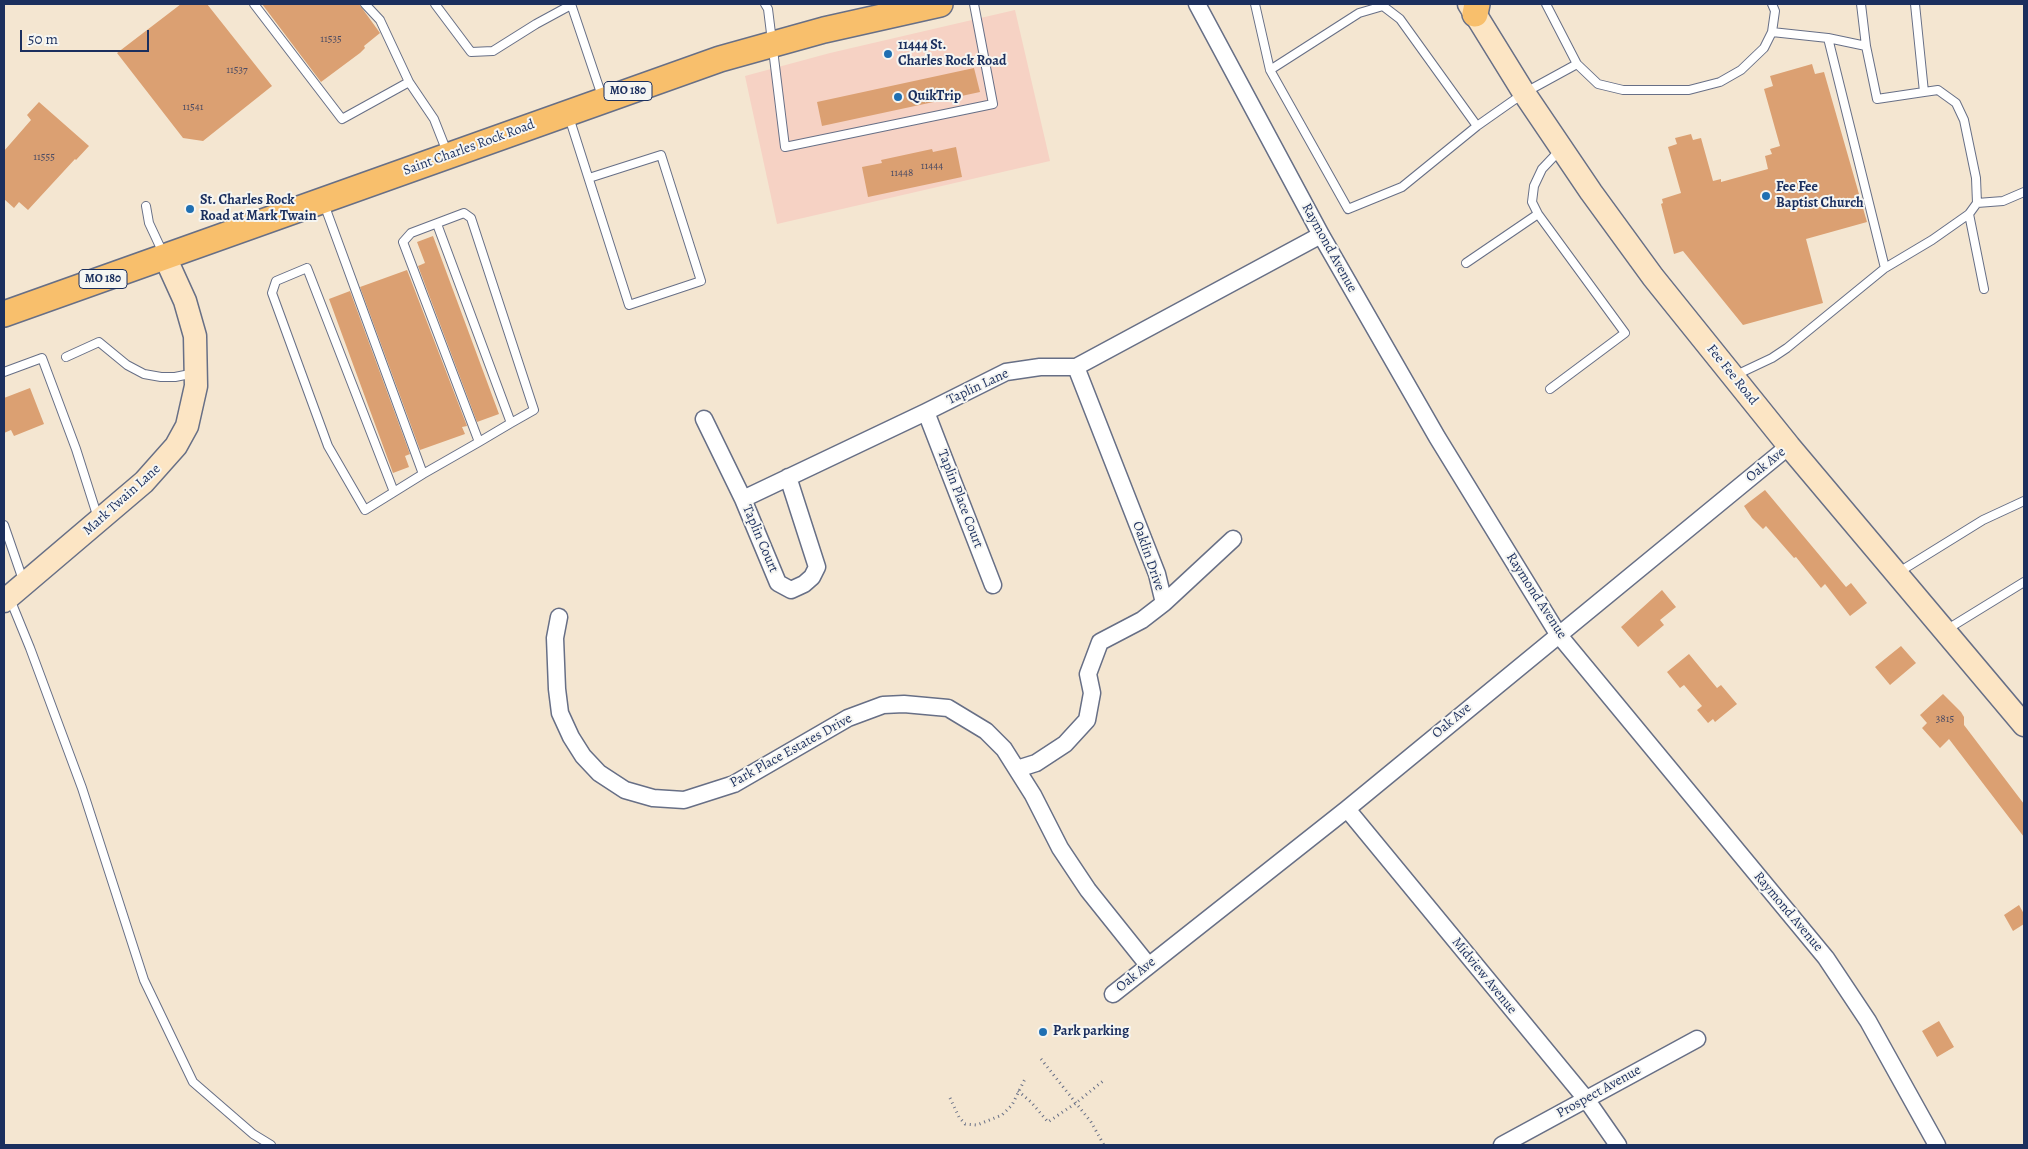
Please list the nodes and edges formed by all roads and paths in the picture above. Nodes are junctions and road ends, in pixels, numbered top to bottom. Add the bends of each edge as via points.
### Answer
1 (254, 4) edge
2 (365, 4) edge
3 (435, 4) edge
4 (571, 4) edge
5 (765, 4) edge
6 (940, 4) edge
7 (974, 4) edge
8 (1197, 4) edge
9 (1255, 4) edge
10 (1546, 4) edge
11 (1772, 4) edge
12 (1860, 4) edge
13 (1915, 4) edge
14 (1474, 7) edge
15 (894, 9) edge
16 (1772, 32) junction
17 (1828, 38) junction
18 (771, 44) junction
19 (1866, 46) junction
20 (1577, 64) junction
21 (1270, 70) junction
22 (409, 82) junction
23 (1924, 92) junction
24 (1524, 93) junction
25 (603, 100) junction
26 (568, 113) junction
27 (1477, 126) junction
28 (1562, 149) junction
29 (449, 156) junction
30 (589, 178) junction
31 (2024, 192) edge
32 (322, 200) junction
33 (1977, 203) junction
34 (146, 206) dead end
35 (1538, 214) junction
36 (1969, 214) junction
37 (437, 224) junction
38 (1322, 235) junction
39 (165, 257) junction
40 (1466, 263) dead end
41 (1885, 268) junction
42 (1984, 289) dead end
43 (4, 314) edge
44 (66, 357) dead end
45 (1076, 367) junction
46 (4, 372) edge
47 (197, 373) junction
48 (1733, 377) junction
49 (1550, 389) dead end
50 (926, 412) junction
51 (704, 418) dead end
52 (511, 423) junction
53 (479, 442) junction
54 (1790, 446) junction
55 (423, 474) junction
56 (788, 477) junction
57 (394, 492) junction
58 (743, 499) junction
59 (2024, 501) edge
60 (99, 522) junction
61 (4, 525) edge
62 (1233, 539) dead end
63 (1898, 573) junction
64 (2024, 582) edge
65 (993, 585) dead end
66 (13, 594) edge
67 (1164, 603) junction
68 (559, 616) dead end
69 (1946, 630) junction
70 (1558, 634) junction
71 (2024, 725) edge
72 (1017, 769) junction
73 (1347, 809) junction
74 (1148, 965) junction
75 (1113, 994) dead end
76 (1697, 1039) dead end
77 (1041, 1059) dead end
78 (1024, 1079) dead end
79 (1102, 1081) dead end
80 (1018, 1091) junction
81 (950, 1098) dead end
82 (1586, 1099) junction
83 (1076, 1102) junction
84 (271, 1145) edge
85 (1104, 1145) edge
86 (1502, 1145) edge
87 (1618, 1145) edge
88 (1937, 1145) edge

1 - 22 lane via 342,119
2 - 22 lane via 380,20
3 - 4 lane via 471,52 493,51
4 - 25 lane
5 - 18 lane
6 - 15 main road, Saint Charles Rock Road / MO 180
7 - 18 lane via 993,104 785,147
8 - 38 street, Raymond Avenue
9 - 21 lane
10 - 20 lane
11 - 16 lane via 1775,11
12 - 19 lane
13 - 23 lane
14 - 24 street, Fee Fee Road
15 - 18 main road, Saint Charles Rock Road / MO 180
16 - 17 lane
16 - 20 lane via 1764,48 1741,70 1720,82 1689,90 1623,90 1598,84
17 - 19 lane
17 - 41 lane
18 - 25 main road, Saint Charles Rock Road / MO 180
19 - 23 lane via 1877,99
20 - 24 lane
21 - 27 lane via 1359,12 1383,6 1400,19
21 - 27 lane via 1348,210 1402,187
22 - 29 lane via 434,119
23 - 33 lane via 1938,90 1956,103 1964,120 1976,178
24 - 27 lane
24 - 28 street, Fee Fee Road
25 - 26 main road, Saint Charles Rock Road / MO 180
26 - 29 main road, Saint Charles Rock Road / MO 180
26 - 30 lane
28 - 35 lane via 1542,169 1534,186 1532,202
28 - 48 street, Fee Fee Road via 1653,277
29 - 32 main road, Saint Charles Rock Road / MO 180
30 - 30 lane via 628,305 701,281 661,155
31 - 33 lane via 2003,202
32 - 39 main road, Saint Charles Rock Road / MO 180
32 - 55 lane
33 - 36 lane
34 - 39 lane via 149,223
35 - 40 lane
35 - 49 lane via 1625,333
36 - 41 lane
36 - 42 lane
37 - 52 lane
37 - 52 lane via 464,213 471,218 534,410
37 - 53 lane via 411,234 403,242
38 - 45 street, Taplin Lane
38 - 70 street, Raymond Avenue via 1437,437
39 - 43 main road, Saint Charles Rock Road / MO 180
39 - 47 street, Mark Twain Lane via 185,301 195,336
41 - 48 lane via 1787,348
44 - 47 lane via 99,342 126,365 144,374 175,377
45 - 50 street, Taplin Lane via 1040,367 1006,372
45 - 67 street, Oaklin Drive via 1157,574
46 - 60 lane via 42,358
47 - 60 street, Mark Twain Lane via 187,426 176,446 144,482
48 - 54 street, Fee Fee Road
50 - 56 street, Taplin Lane
50 - 65 street, Taplin Place Court
51 - 58 street, Taplin Court
52 - 53 lane
53 - 55 lane
54 - 63 street, Fee Fee Road
54 - 70 street, Oak Ave
55 - 57 lane
56 - 58 street, Taplin Lane
56 - 58 street, Taplin Court via 817,567 804,584 791,590 778,583
57 - 57 lane via 365,510 340,468 328,446 272,293 276,281 308,268
59 - 63 lane via 1983,520
60 - 66 street, Mark Twain Lane
61 - 66 lane
62 - 67 street
63 - 69 street, Fee Fee Road
64 - 69 lane
66 - 84 lane via 82,788 144,980 193,1082 253,1134
67 - 72 street, Oaklin Drive via 1142,620 1100,642 1088,674 1092,693 1087,720 1065,744 1036,763
68 - 72 street, Park Place Estates Drive via 555,638 560,713 583,756 599,773 625,790 652,798 684,800 734,784 848,718 883,705 897,704 948,708 986,731 1004,749
69 - 71 street, Fee Fee Road
70 - 73 street, Oak Ave
70 - 88 street, Raymond Avenue via 1826,958 1868,1021
72 - 74 street, Park Place Estates Drive via 1060,848 1088,890
73 - 74 street, Oak Ave
73 - 82 street, Midview Avenue
74 - 75 street, Oak Ave
76 - 82 street, Prospect Avenue
77 - 83 path
78 - 80 path
79 - 83 path
80 - 81 path via 1012,1105 1002,1115 976,1125 965,1124
80 - 83 path via 1048,1122
82 - 86 street, Prospect Avenue
82 - 87 street, Midview Avenue
83 - 85 path

